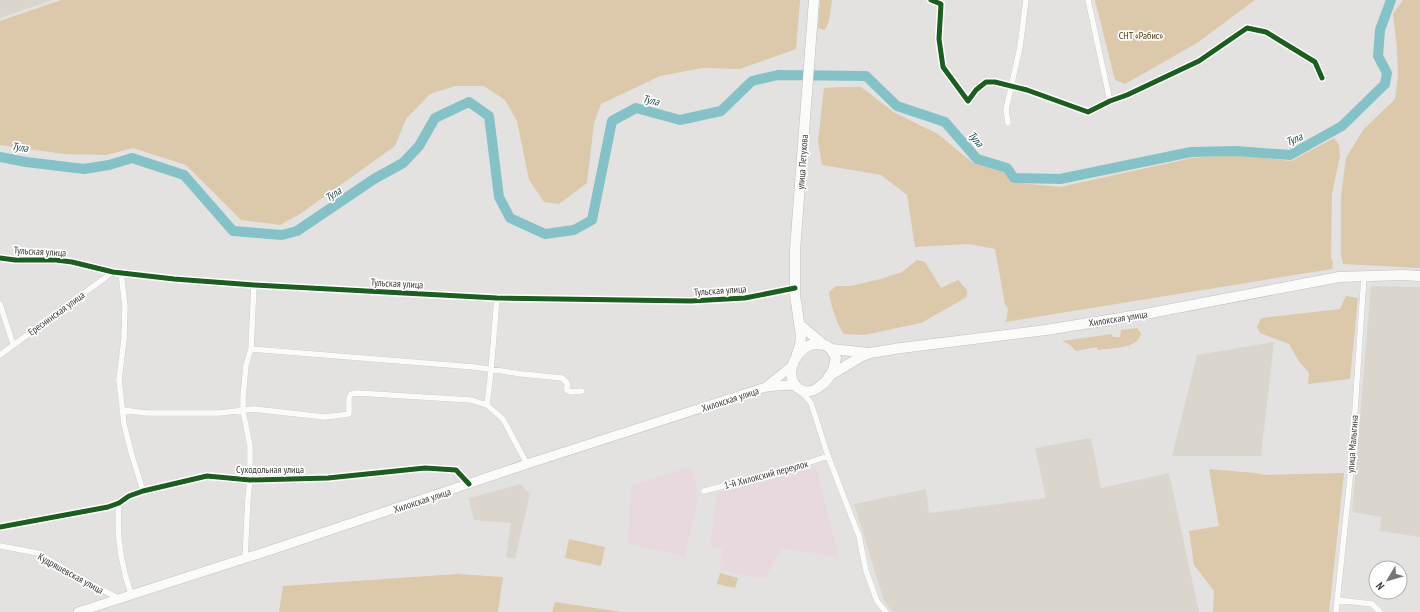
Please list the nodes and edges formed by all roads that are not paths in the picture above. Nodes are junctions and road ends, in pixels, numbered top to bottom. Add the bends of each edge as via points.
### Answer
1 (814, 0) edge
2 (932, 0) edge
3 (1026, 0) edge
4 (1088, 0) edge
5 (1322, 78) dead end
6 (1010, 86) junction
7 (1110, 101) junction
8 (1008, 123) dead end
9 (0, 258) edge
10 (112, 272) junction
11 (121, 273) junction
12 (1364, 276) junction
13 (1420, 276) edge
14 (254, 285) junction
15 (795, 288) junction
16 (497, 298) junction
17 (0, 304) edge
18 (799, 324) junction
19 (13, 344) junction
20 (827, 346) junction
21 (250, 349) junction
22 (870, 353) junction
23 (0, 355) edge
24 (795, 361) junction
25 (492, 371) junction
26 (829, 376) junction
27 (766, 387) junction
28 (799, 388) junction
29 (816, 389) junction
30 (582, 391) dead end
31 (811, 403) junction
32 (487, 405) junction
33 (122, 410) junction
34 (243, 411) junction
35 (828, 456) junction
36 (527, 464) junction
37 (250, 480) junction
38 (469, 484) junction
39 (142, 491) junction
40 (704, 491) dead end
41 (118, 503) junction
42 (0, 527) edge
43 (0, 546) edge
44 (245, 558) junction
45 (131, 594) junction
46 (118, 598) junction
47 (1337, 600) junction
48 (78, 612) edge
49 (886, 612) edge
50 (1336, 612) edge
51 (1380, 612) edge

1 - 15 highway, улица Петухова
2 - 6 street via 941,4 939,39 943,67 968,101 986,82
3 - 6 street via 1020,47
4 - 7 street
5 - 7 street via 1315,62 1266,32 1247,28 1199,61
6 - 7 street via 1088,112
6 - 8 street via 1006,110
9 - 10 street, Тульская улица via 56,260
10 - 11 street, Тульская улица
10 - 19 street, Ереснинская улица
11 - 14 street, Тульская улица
11 - 33 street via 125,306 119,380
12 - 13 highway, Хилокская улица
12 - 22 highway, Хилокская улица via 1339,277 1137,316
12 - 47 street, улица Малыгина via 1351,469
14 - 16 street, Тульская улица
14 - 21 street
15 - 16 street, Тульская улица via 745,298 691,301
15 - 18 highway, улица Петухова
16 - 25 street
17 - 19 street
18 - 20 highway
18 - 24 highway, улица Петухова via 800,345
19 - 23 street, Ереснинская улица
20 - 22 highway
20 - 24 highway via 808,346 801,350
20 - 26 highway via 836,358
21 - 25 street via 474,367
21 - 34 street via 246,365
22 - 26 highway
24 - 27 main road
24 - 28 highway via 792,372
25 - 30 street via 562,378 567,383 567,390
25 - 32 street
26 - 29 highway
27 - 28 main road via 788,385
27 - 36 main road, Хилокская улица
28 - 29 highway via 811,391
28 - 31 street
29 - 31 street
31 - 35 street
32 - 34 street via 471,400 357,393 351,394 349,398 349,414 325,417
32 - 36 street via 504,419
33 - 34 street via 177,414
33 - 39 street
34 - 37 street via 250,446
35 - 40 street, 1-й Хилокский переулок via 793,468
35 - 49 street via 859,536 866,571 877,601
36 - 38 main road, Хилокская улица
37 - 38 street, Суходольная улица via 328,478 444,468 456,470
37 - 39 street, Суходольная улица via 207,476
37 - 44 street
38 - 44 main road, Хилокская улица
39 - 41 street, Суходольная улица
41 - 42 street, Суходольная улица via 95,511
41 - 45 street via 119,538
43 - 46 street, Кудряшевская улица via 38,553
44 - 45 main road, Хилокская улица
45 - 46 main road, Хилокская улица
46 - 48 main road, Хилокская улица
47 - 50 street, улица Малыгина
47 - 51 street via 1372,604

